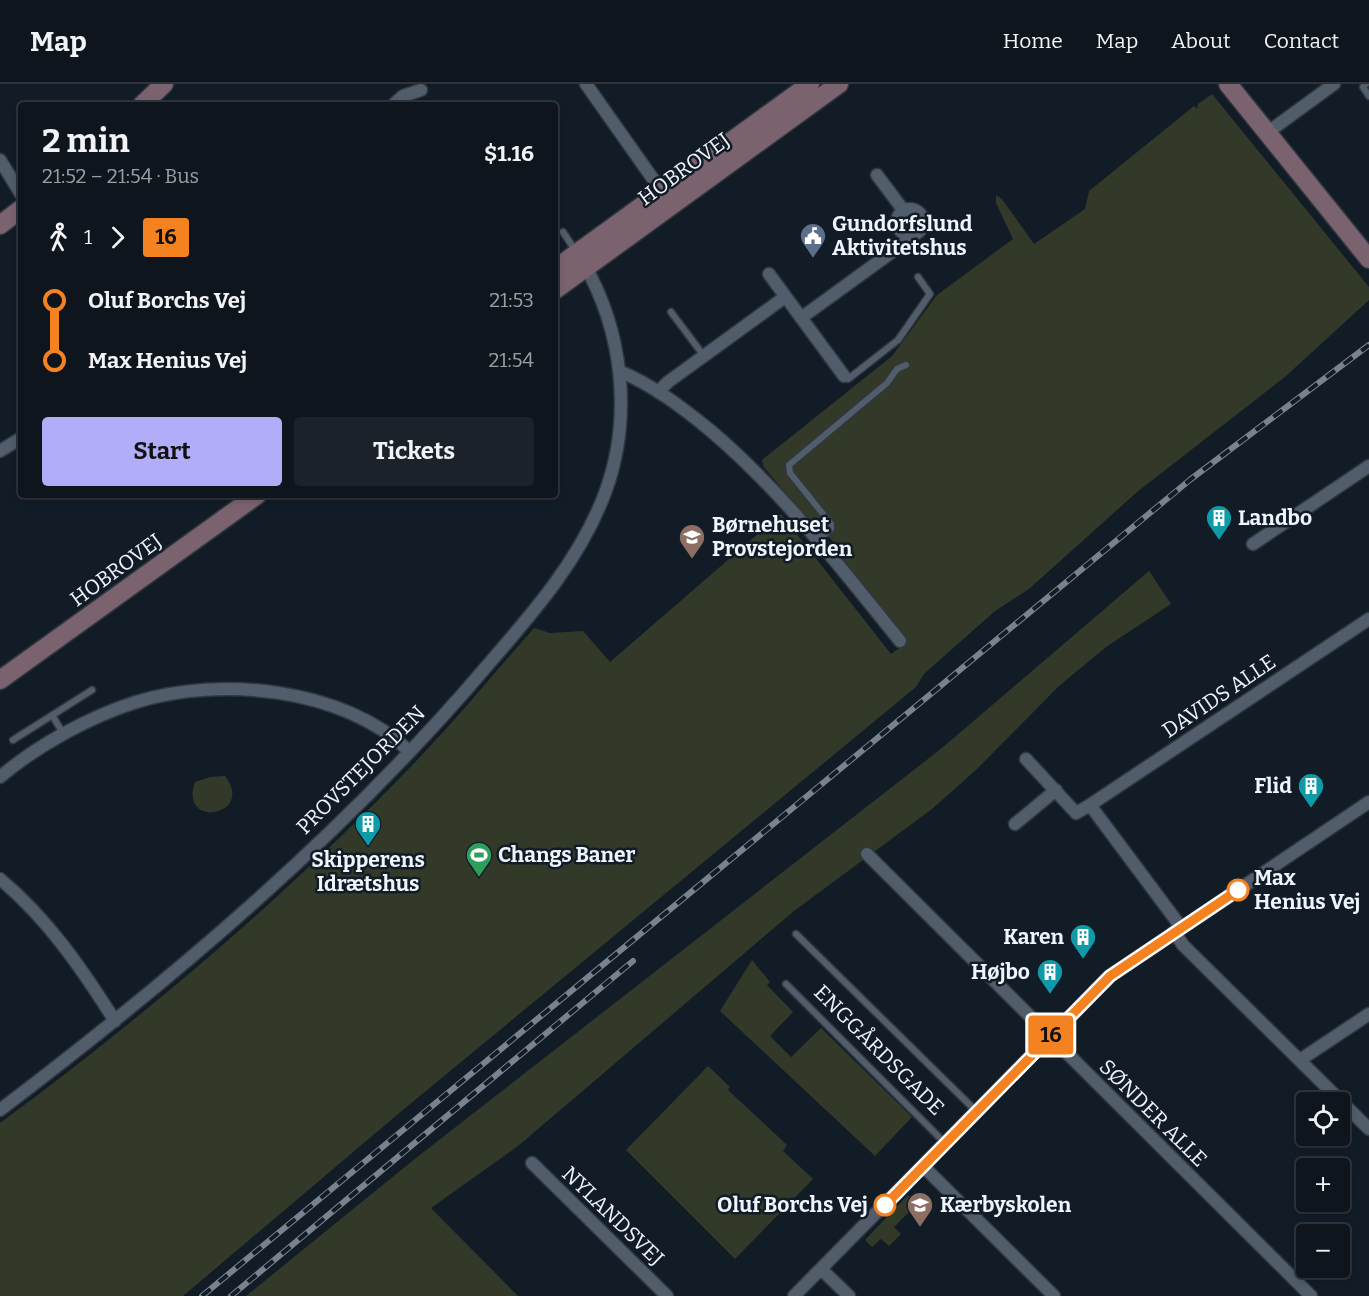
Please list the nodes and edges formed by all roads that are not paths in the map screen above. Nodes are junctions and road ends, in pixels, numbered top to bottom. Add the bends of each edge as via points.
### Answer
1 (164, 84) edge
2 (586, 84) edge
3 (810, 84) edge
4 (839, 84) edge
5 (1228, 84) edge
6 (1334, 84) edge
7 (1366, 84) edge
8 (421, 90) dead end
9 (1369, 96) edge
10 (145, 102) edge
11 (396, 102) edge
12 (1266, 133) junction
13 (0, 160) edge
14 (877, 175) dead end
15 (18, 189) edge
16 (667, 198) junction
17 (18, 211) edge
18 (904, 211) junction
19 (0, 225) edge
20 (563, 232) dead end
21 (909, 235) junction
22 (1369, 259) edge
23 (582, 260) junction
24 (558, 268) edge
25 (769, 274) dead end
26 (918, 277) dead end
27 (558, 287) edge
28 (785, 297) junction
29 (671, 312) dead end
30 (801, 318) junction
31 (704, 356) junction
32 (906, 365) dead end
33 (619, 371) junction
34 (844, 376) joint
35 (658, 392) junction
36 (18, 440) edge
37 (0, 451) edge
38 (1369, 466) edge
39 (253, 498) edge
40 (818, 540) junction
41 (1253, 544) dead end
42 (1369, 619) edge
43 (900, 641) dead end
44 (0, 680) edge
45 (92, 690) dead end
46 (52, 716) junction
47 (64, 735) junction
48 (13, 741) dead end
49 (409, 751) junction
50 (1026, 759) dead end
51 (0, 777) edge
52 (1056, 790) junction
53 (1369, 802) edge
54 (1090, 805) junction
55 (1015, 824) dead end
56 (867, 855) dead end
57 (0, 879) edge
58 (1178, 930) junction
59 (796, 934) dead end
60 (786, 984) dead end
61 (1369, 1014) edge
62 (115, 1021) junction
63 (1049, 1037) junction
64 (1300, 1060) junction
65 (0, 1110) edge
66 (976, 1111) junction
67 (1369, 1129) edge
68 (945, 1143) junction
69 (531, 1163) dead end
70 (923, 1166) junction
71 (821, 1269) junction
72 (667, 1296) edge
73 (794, 1296) edge
74 (849, 1296) edge
75 (1054, 1296) edge
76 (1311, 1296) edge

1 - 10 main road
2 - 16 street
3 - 16 main road, HOBROVEJ
4 - 16 main road, HOBROVEJ
5 - 12 main road
6 - 12 street
7 - 9 lane via 1363,87
8 - 11 street
12 - 22 main road
13 - 15 street
14 - 18 street
16 - 23 main road, HOBROVEJ
17 - 19 main road
18 - 21 street via 898,225
18 - 21 street via 916,211 923,220 920,231
20 - 23 lane
21 - 30 street via 907,241
23 - 24 main road, HOBROVEJ
23 - 27 main road, HOBROVEJ
23 - 33 street, PROVSTEJORDEN via 601,296
25 - 28 street
26 - 34 lane via 930,294 897,340 848,379
28 - 30 street
28 - 31 street
29 - 31 lane
30 - 34 street
31 - 35 street
32 - 40 lane via 789,465 790,473 831,524 831,529
33 - 35 street
33 - 49 street, PROVSTEJORDEN via 622,408 615,456 605,492 584,537 536,609 461,698
35 - 40 street via 737,454
36 - 37 street
38 - 41 street
39 - 44 main road, HOBROVEJ
40 - 43 street
42 - 54 street, DAVIDS ALLE
45 - 46 lane
46 - 47 lane
46 - 48 lane
47 - 49 street via 136,702 213,689 243,689 327,705 388,732
47 - 51 street
49 - 62 street, PROVSTEJORDEN via 310,849
50 - 52 street
52 - 54 street via 1076,813
52 - 55 street
53 - 58 street, ENGGÅRDSGADE
54 - 58 street
56 - 63 street, SØNDER ALLE
57 - 62 street via 53,931
58 - 63 street, ENGGÅRDSGADE via 1110,976
58 - 64 street via 1183,945
59 - 66 lane
60 - 68 lane, ENGGÅRDSGADE
61 - 64 street
62 - 65 street, PROVSTEJORDEN
63 - 66 street, ENGGÅRDSGADE
63 - 76 street, SØNDER ALLE
64 - 67 street
66 - 68 street, ENGGÅRDSGADE
68 - 70 street, ENGGÅRDSGADE
69 - 72 street, NYLANDSVEJ
70 - 71 street, ENGGÅRDSGADE
70 - 75 street
71 - 73 street, ENGGÅRDSGADE
71 - 74 street

